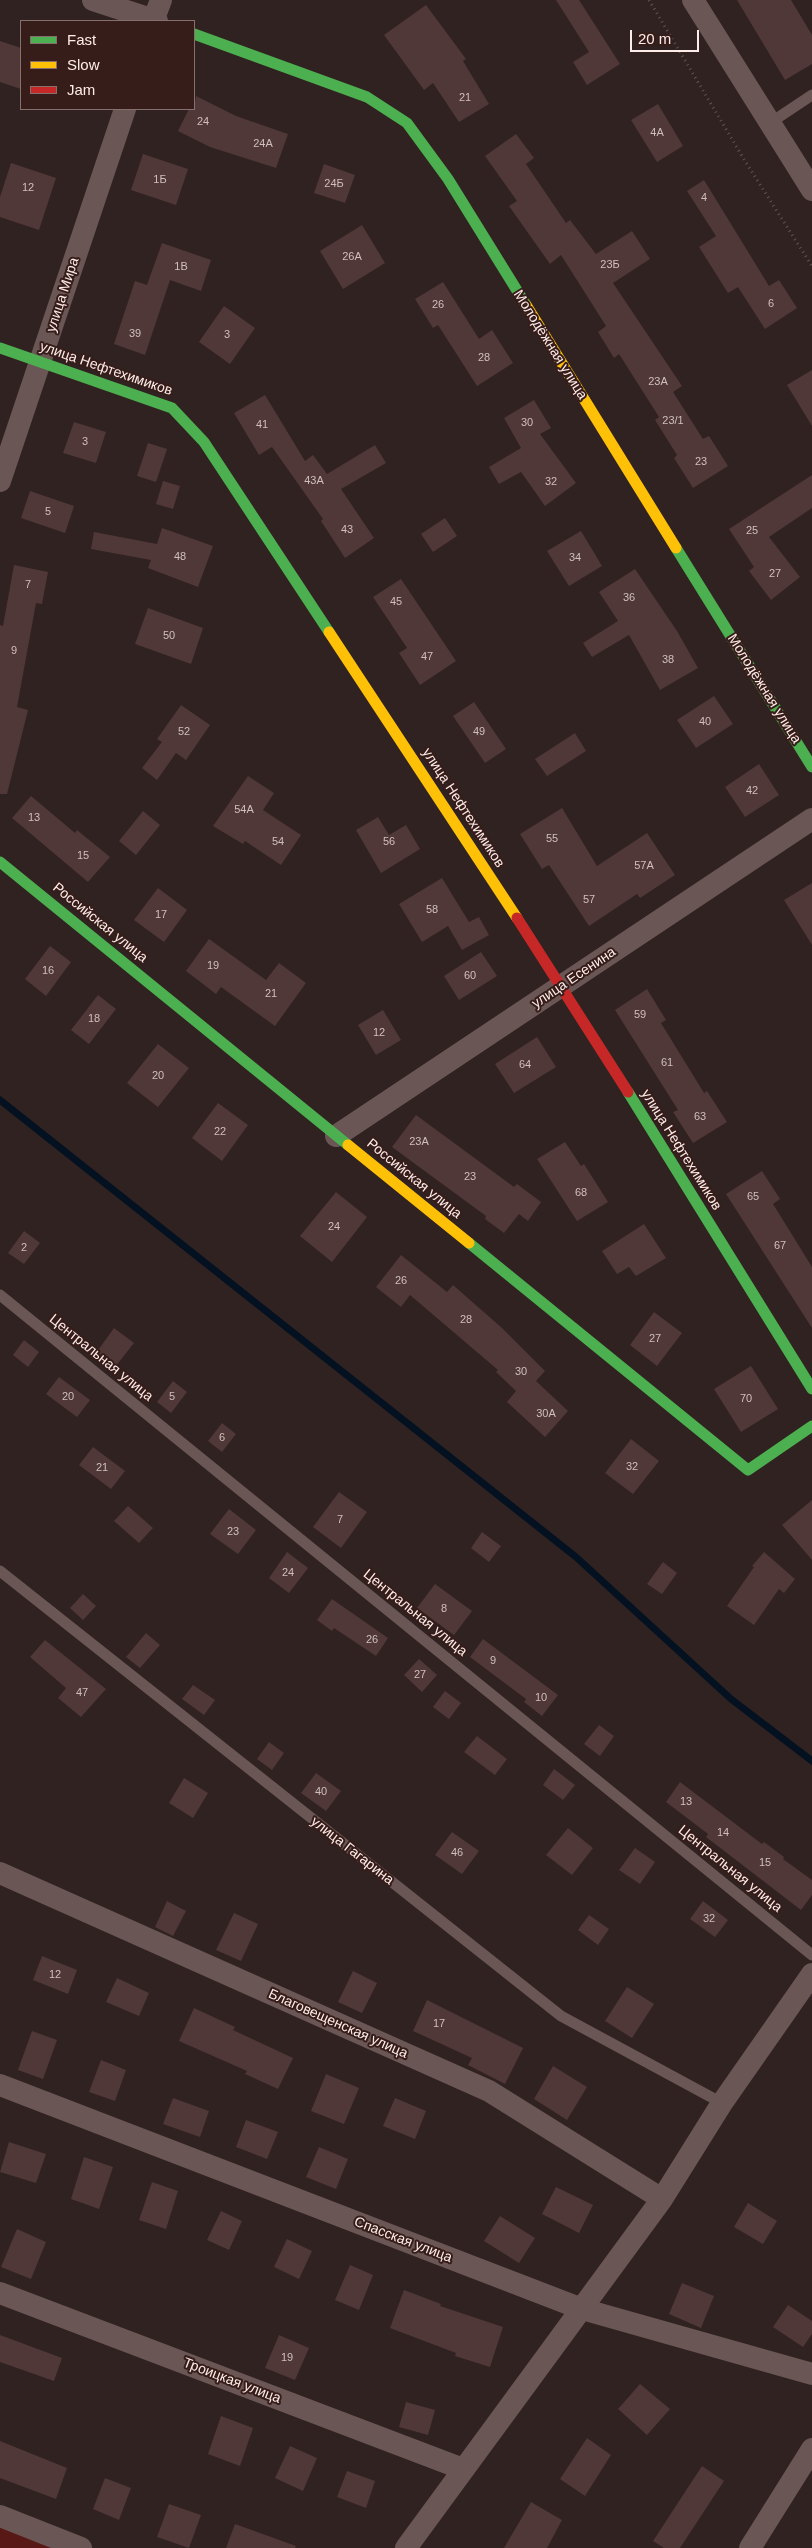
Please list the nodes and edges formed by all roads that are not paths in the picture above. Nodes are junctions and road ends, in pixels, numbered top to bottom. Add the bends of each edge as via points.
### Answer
1 (93, 0) edge
2 (693, 0) edge
3 (156, 16) edge
4 (195, 34) edge
5 (812, 95) edge
6 (125, 110) edge
7 (770, 123) junction
8 (812, 190) edge
9 (0, 348) edge
10 (41, 362) junction
11 (0, 481) edge
12 (812, 767) edge
13 (812, 819) edge
14 (0, 862) edge
15 (562, 986) junction
16 (336, 1136) junction
17 (0, 1295) edge
18 (812, 1389) edge
19 (812, 1426) edge
20 (0, 1571) edge
21 (0, 1873) edge
22 (812, 1955) edge
23 (812, 1974) edge
24 (0, 2085) edge
25 (722, 2103) junction
26 (662, 2199) junction
27 (0, 2293) edge
28 (582, 2309) junction
29 (812, 2374) edge
30 (812, 2449) edge
31 (463, 2470) junction
32 (0, 2516) edge
33 (753, 2547) edge
34 (81, 2548) edge
35 (406, 2548) edge

1 - 3 street
2 - 7 street
4 - 12 street, Молодёжная улица via 368,97 407,123 448,179
5 - 7 lane
6 - 10 street, улица Мира
7 - 8 street
9 - 10 street, улица Нефтехимиков
10 - 11 street, улица Мира
10 - 15 street, улица Нефтехимиков via 172,408 204,442
13 - 15 street, улица Есенина
14 - 16 street, Российская улица
15 - 16 street, улица Есенина
15 - 18 street, улица Нефтехимиков
16 - 19 street, Российская улица via 748,1470
17 - 22 lane, Центральная улица
20 - 25 lane, улица Гагарина via 560,2016
21 - 26 street, Благовещенская улица via 489,2091
23 - 25 street
24 - 28 street, Спасская улица
25 - 26 street
26 - 28 street
27 - 31 street, Троицкая улица
28 - 29 street, Спасская улица
28 - 31 street
30 - 33 street
31 - 35 street
32 - 34 street

